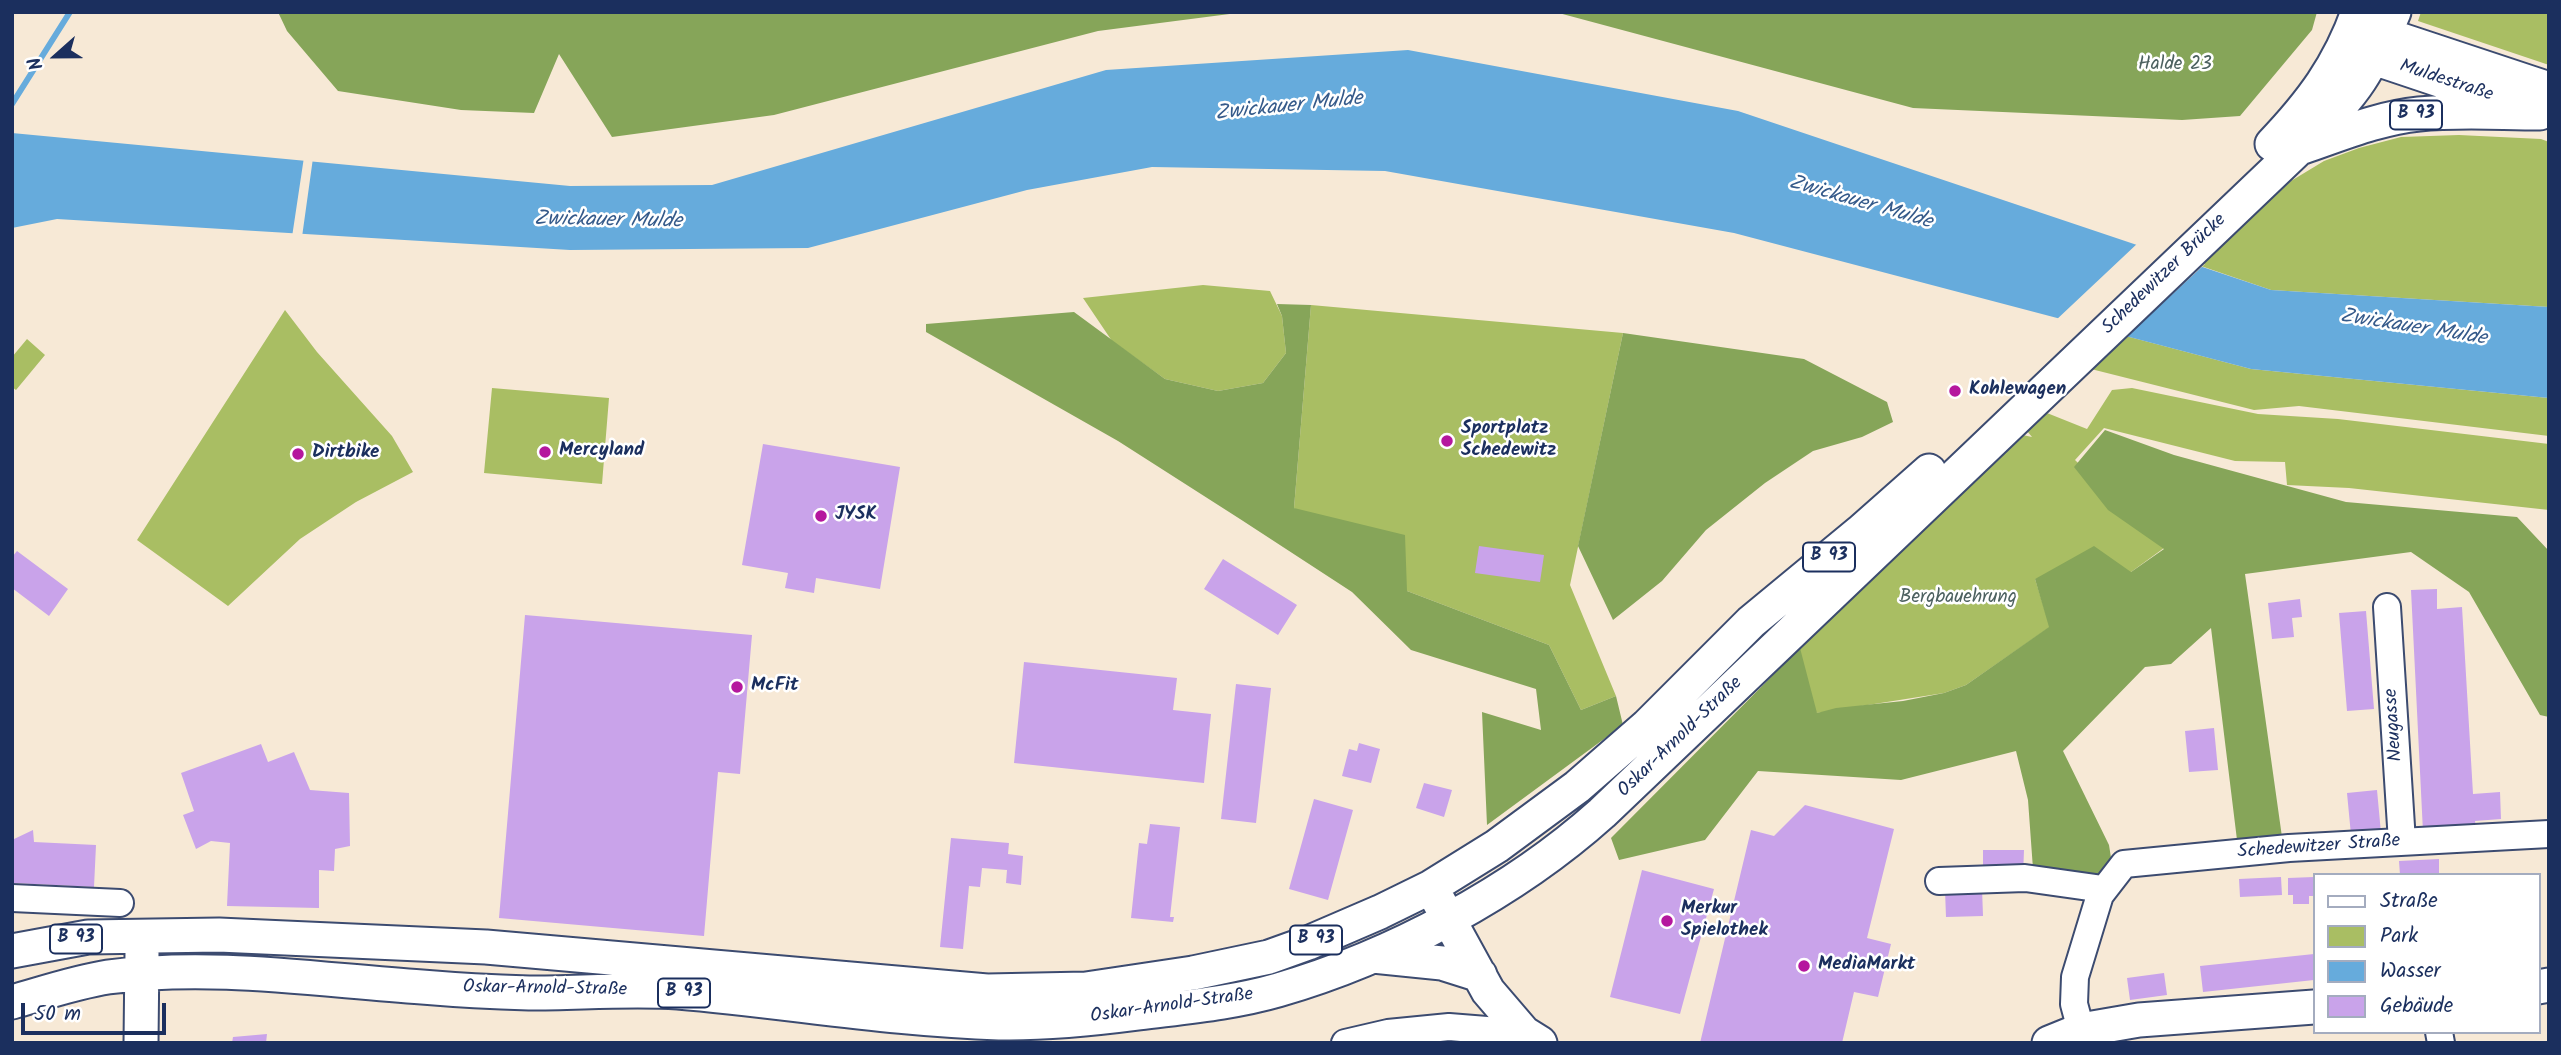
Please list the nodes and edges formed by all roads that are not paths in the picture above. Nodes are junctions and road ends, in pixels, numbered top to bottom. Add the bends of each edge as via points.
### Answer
1 (2368, 32) edge
2 (2546, 106) edge
3 (2298, 149) junction
4 (2246, 183) junction
5 (2023, 396) junction
6 (2387, 607) dead end
7 (2549, 834) edge
8 (2549, 840) edge
9 (2402, 842) junction
10 (1939, 881) dead end
11 (1431, 887) junction
12 (2102, 889) junction
13 (12, 898) edge
14 (120, 903) dead end
15 (1448, 919) junction
16 (141, 936) junction
17 (12, 951) edge
18 (1371, 955) junction
19 (143, 975) junction
20 (1480, 975) junction
21 (12, 1002) edge
22 (2312, 1007) edge
23 (2081, 1030) junction
24 (1532, 1038) edge
25 (141, 1043) edge
26 (1345, 1043) edge
27 (2049, 1043) edge

1 - 2 main road, Muldestraße / B 93
1 - 3 main road, B 93 via 2351,92
1 - 4 main road, B 93
2 - 3 main road, B 93 via 2417,114
3 - 4 main road, Schedewitzer Brücke / B 93
4 - 5 main road, Schedewitzer Brücke / B 93
5 - 11 main road, Oskar-Arnold-Straße / B 93 via 1751,622 1647,726 1577,787
5 - 15 main road, Oskar-Arnold-Straße / B 93 via 1584,830
6 - 9 street, Neugasse
7 - 8 street, Schedewitzer Straße
7 - 9 street, Schedewitzer Straße
9 - 12 street, Schedewitzer Straße via 2124,863
10 - 12 street via 2025,878
11 - 15 main road
11 - 16 main road, Oskar-Arnold-Straße / B 93 via 1269,957 1193,974 1044,991 987,991 485,947
12 - 23 street, Schedewitzer Straße via 2075,977 2074,1004
13 - 14 street
15 - 18 main road, Oskar-Arnold-Straße / B 93
15 - 20 main road
16 - 17 main road, B 93 via 88,937
16 - 19 main road
18 - 19 main road, Oskar-Arnold-Straße / B 93 via 1288,987 1223,1003 1090,1019 1002,1023 677,992 529,993 230,973
18 - 20 main road via 1441,963
19 - 21 main road, B 93 via 107,977
19 - 25 main road
20 - 24 main road via 1488,991
22 - 23 main road via 2138,1020
23 - 27 main road
24 - 26 street via 1449,1027

